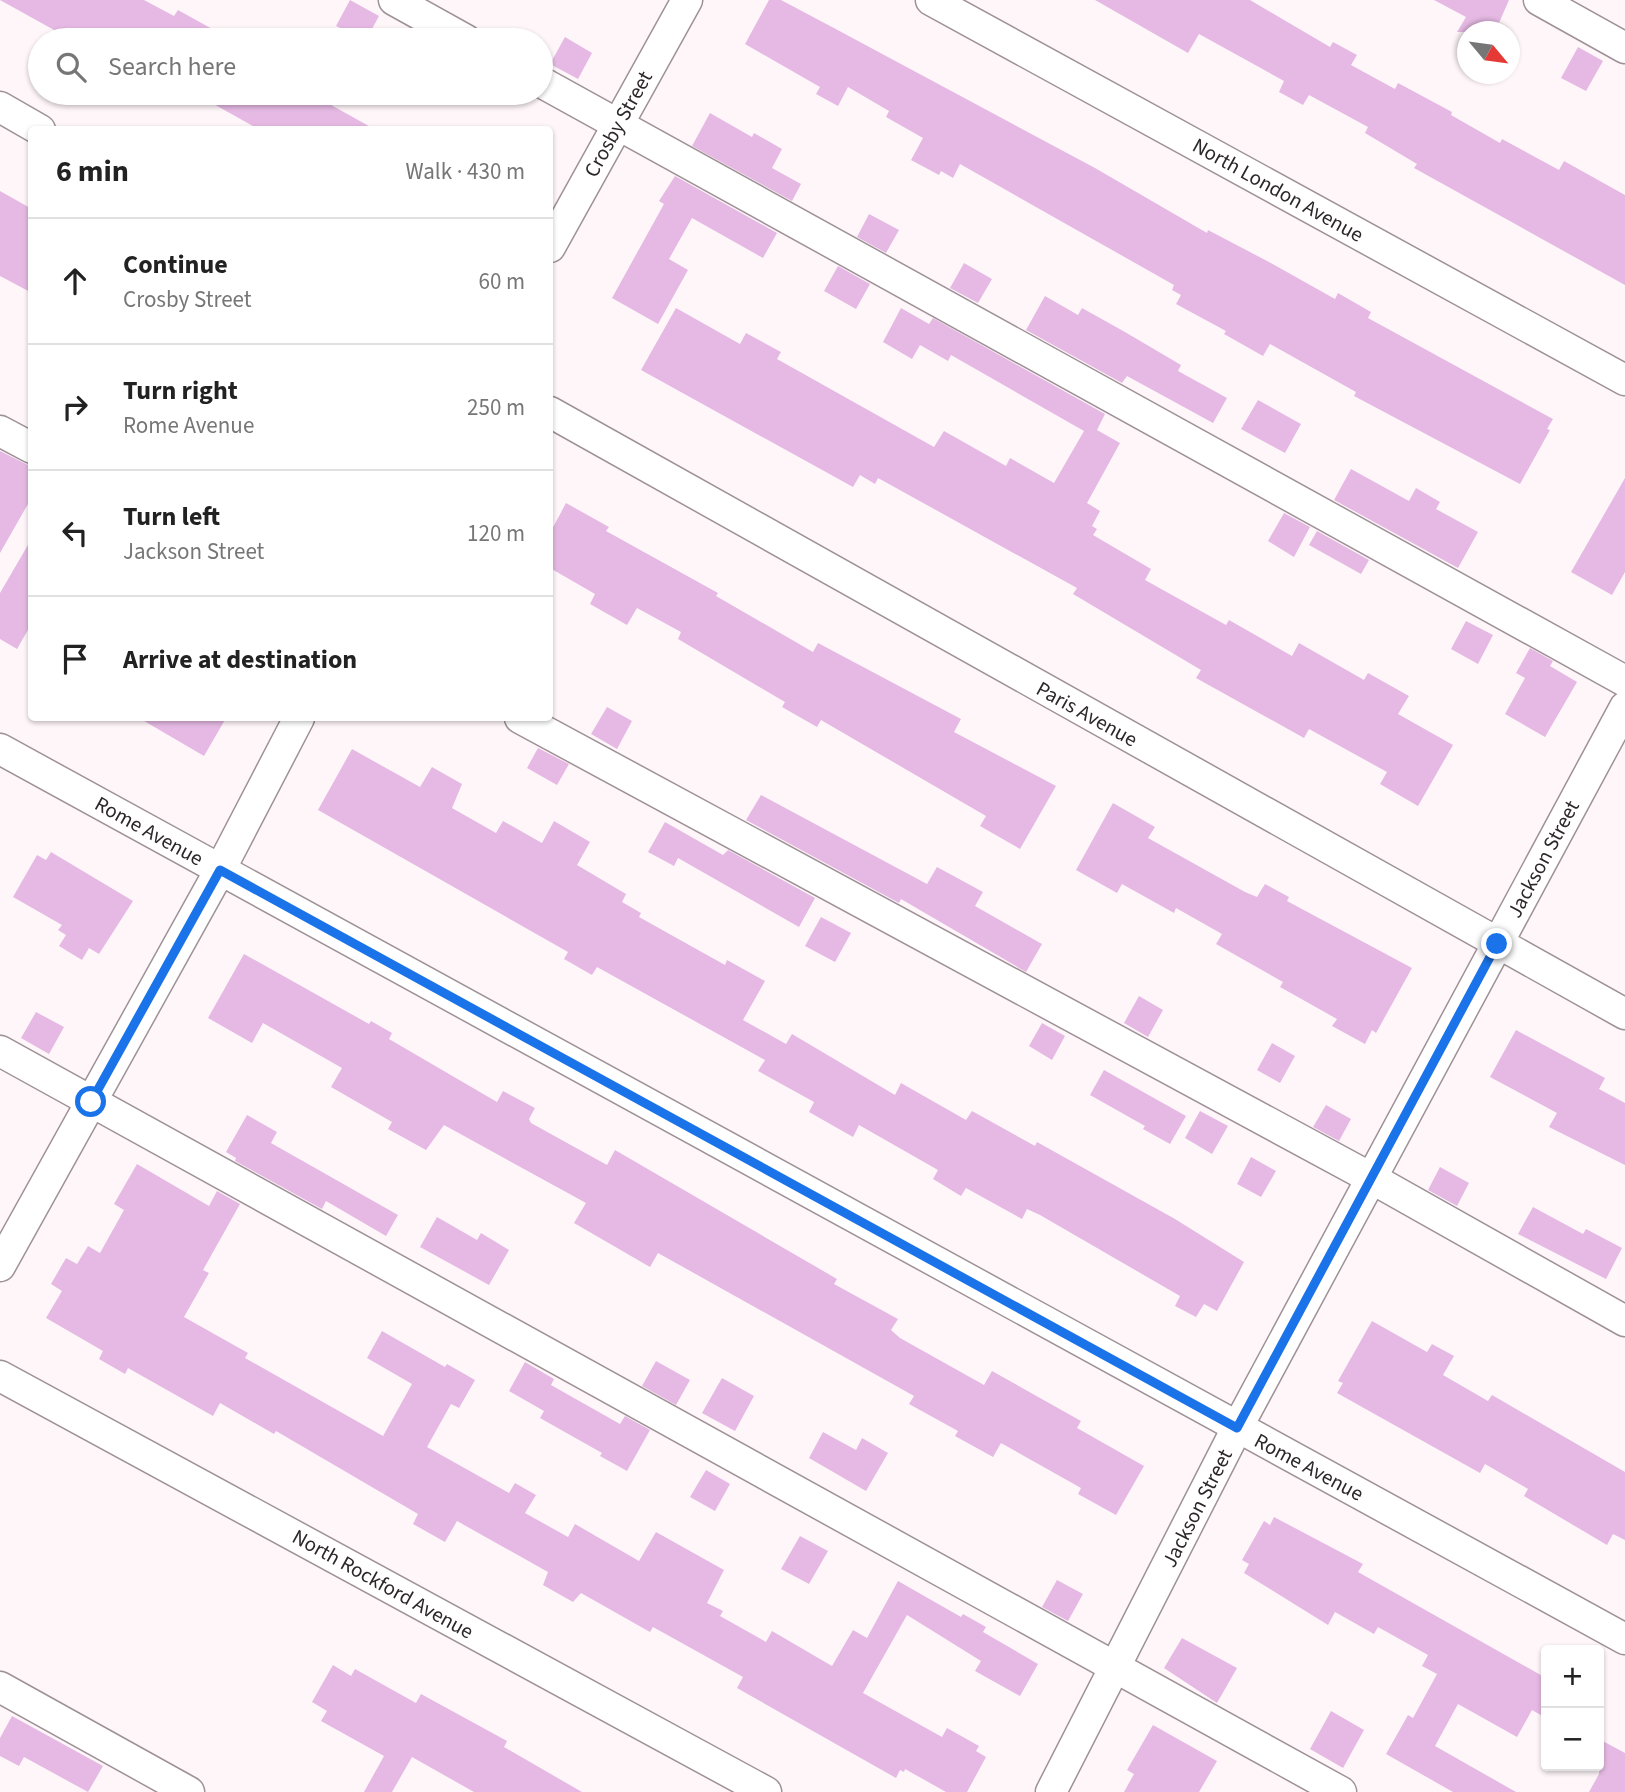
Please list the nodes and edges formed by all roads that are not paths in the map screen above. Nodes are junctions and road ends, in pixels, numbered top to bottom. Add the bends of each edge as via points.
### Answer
1 (394, 0) edge
2 (687, 0) edge
3 (931, 0) edge
4 (1539, 0) edge
5 (444, 28) edge
6 (1625, 48) edge
7 (553, 89) edge
8 (0, 107) edge
9 (618, 125) junction
10 (33, 126) edge
11 (553, 242) edge
12 (1625, 380) edge
13 (553, 414) edge
14 (0, 431) edge
15 (28, 447) edge
16 (1625, 681) edge
17 (1625, 707) edge
18 (297, 721) edge
19 (526, 721) edge
20 (0, 748) edge
21 (220, 870) junction
22 (1497, 944) junction
23 (1625, 1014) edge
24 (0, 1051) edge
25 (91, 1102) junction
26 (1371, 1178) junction
27 (0, 1266) edge
28 (1625, 1321) edge
29 (0, 1376) edge
30 (1237, 1428) junction
31 (1625, 1639) edge
32 (1115, 1670) junction
33 (0, 1688) edge
34 (189, 1792) edge
35 (766, 1792) edge
36 (1051, 1792) edge
37 (1340, 1792) edge

1 - 5 street
2 - 9 street, Crosby Street
3 - 12 street, North London Avenue
4 - 6 street
7 - 9 street
8 - 10 street
9 - 11 street, Crosby Street
9 - 16 street
13 - 22 street, Paris Avenue
14 - 15 street
17 - 22 street, Jackson Street
18 - 21 street
19 - 26 street
20 - 21 street, Rome Avenue
21 - 25 street
21 - 30 street, Rome Avenue
22 - 23 street, Paris Avenue
22 - 26 street, Jackson Street
24 - 25 street
25 - 27 street
25 - 32 street
26 - 28 street
26 - 30 street, Jackson Street
29 - 35 street, North Rockford Avenue
30 - 31 street, Rome Avenue
30 - 32 street, Jackson Street
32 - 36 street, Jackson Street
32 - 37 street
33 - 34 street

